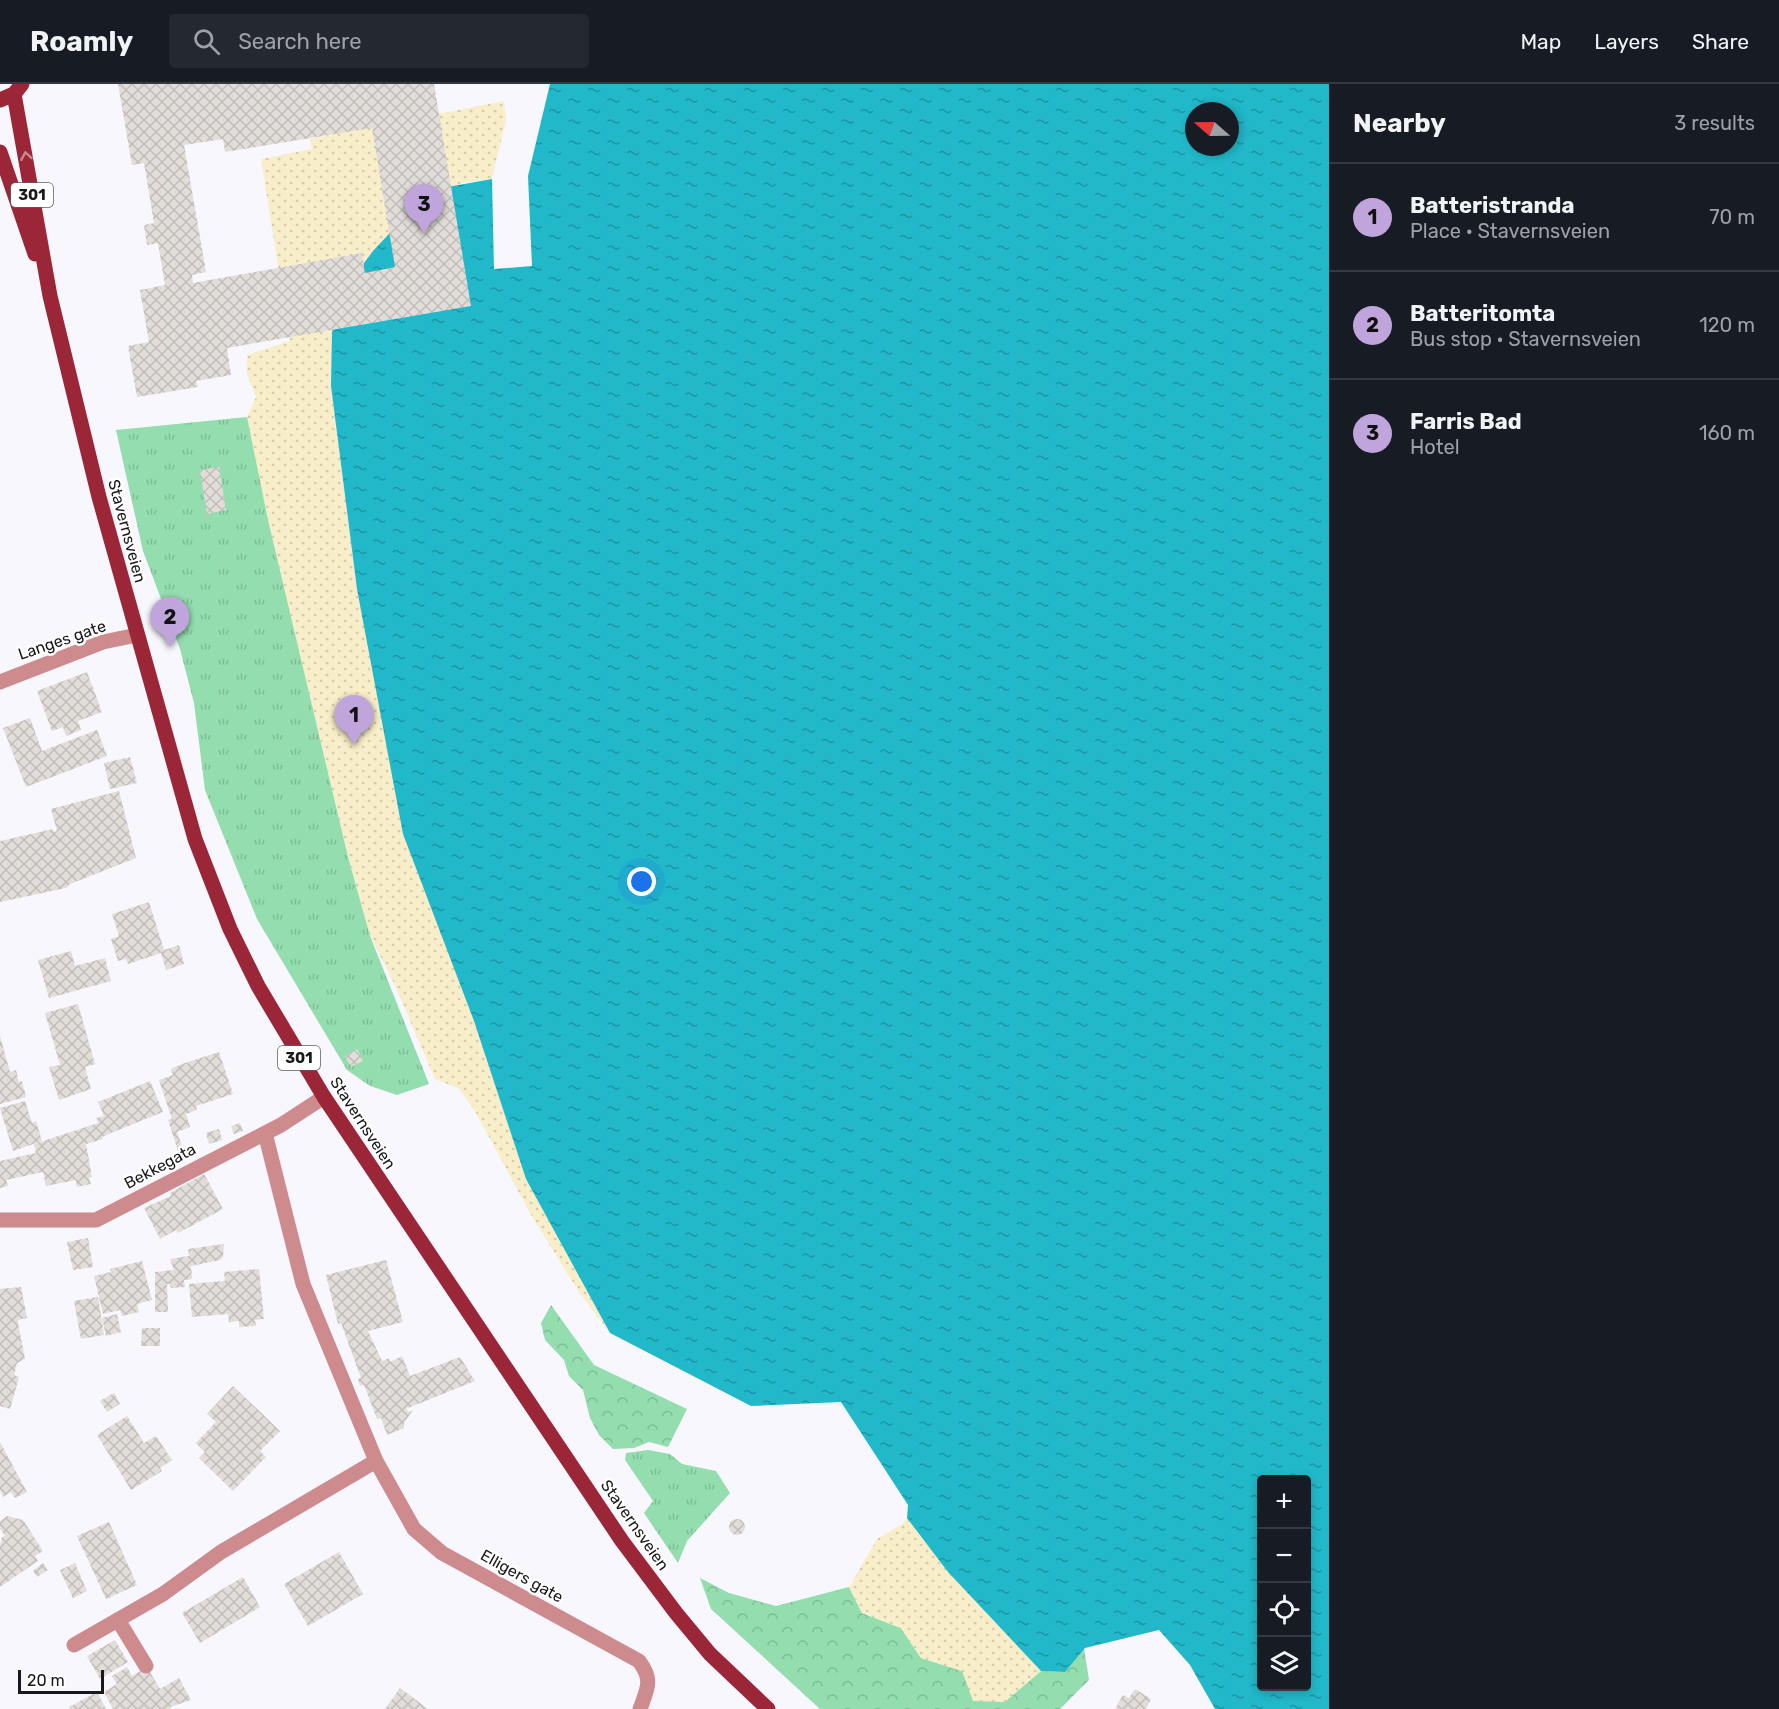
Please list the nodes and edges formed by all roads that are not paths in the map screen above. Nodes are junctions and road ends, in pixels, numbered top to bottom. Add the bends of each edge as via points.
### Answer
1 (12, 93) edge
2 (0, 152) edge
3 (50, 296) junction
4 (137, 635) junction
5 (0, 682) edge
6 (324, 1097) junction
7 (265, 1133) junction
8 (0, 1220) edge
9 (376, 1461) junction
10 (118, 1620) junction
11 (74, 1645) dead end
12 (146, 1666) dead end
13 (640, 1709) edge
14 (768, 1709) edge

3 -> 1 main road, Stavernsveien / 301
2 - 3 main road, Stavernsveien / 301
3 - 4 main road, Stavernsveien / 301
4 - 5 street, Langes gate via 103,642
4 - 6 main road, Stavernsveien / 301 via 211,881 258,986
6 - 7 street, Bekkegata
6 - 14 main road, Stavernsveien / 301 via 622,1540 710,1654
7 - 8 street, Bekkegata via 96,1220
7 - 9 street, Elligers gate via 303,1284
9 - 10 street via 220,1552 163,1594
9 - 13 street, Elligers gate via 414,1529 442,1553 639,1661 648,1674
10 - 11 street
10 - 12 street

